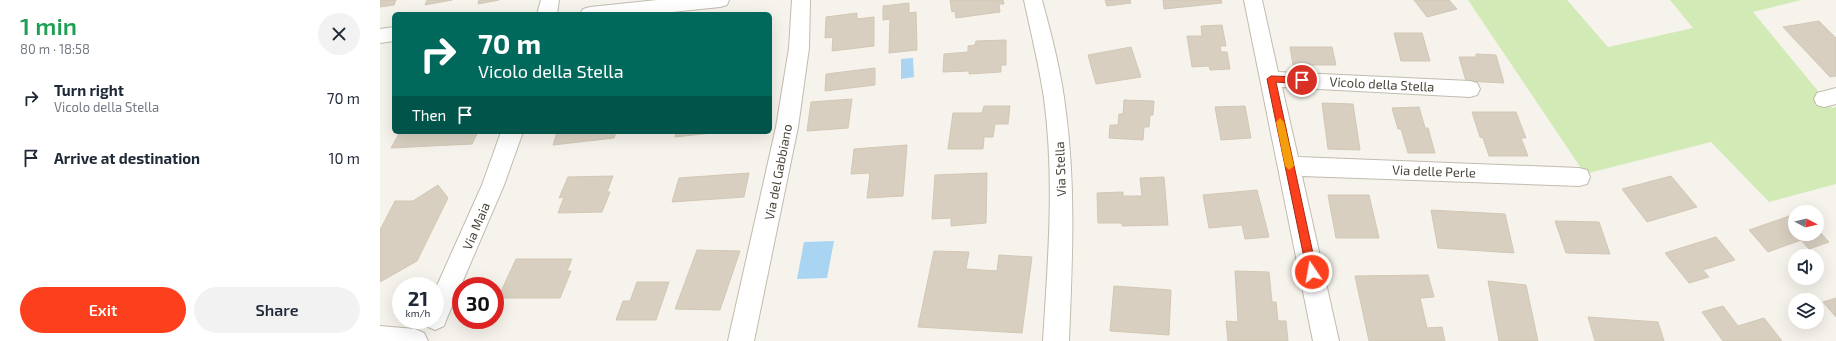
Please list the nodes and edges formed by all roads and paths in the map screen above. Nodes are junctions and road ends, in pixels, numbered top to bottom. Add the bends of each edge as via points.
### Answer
1 (550, 0) edge
2 (720, 0) edge
3 (801, 0) edge
4 (1033, 0) edge
5 (1253, 0) edge
6 (547, 12) edge
7 (609, 12) edge
8 (392, 34) edge
9 (380, 36) edge
10 (1271, 79) junction
11 (1470, 89) dead end
12 (511, 134) edge
13 (1289, 166) junction
14 (1579, 177) dead end
15 (444, 299) edge
16 (430, 329) edge
17 (380, 338) edge
18 (415, 341) edge
19 (423, 341) edge
20 (741, 341) edge
21 (1056, 341) edge
22 (1326, 341) edge

1 - 6 street
2 - 7 street
3 - 20 street, Via del Gabbiano via 790,110 766,233
4 - 21 street, Via Stella via 1051,83 1060,156 1060,256
5 - 10 street
8 - 9 street
10 - 11 street, Vicolo della Stella
10 - 13 street
12 - 15 street, Via Maia via 481,215
13 - 14 street, Via delle Perle
13 - 22 street
16 - 19 street, Via Maia
17 - 18 street

